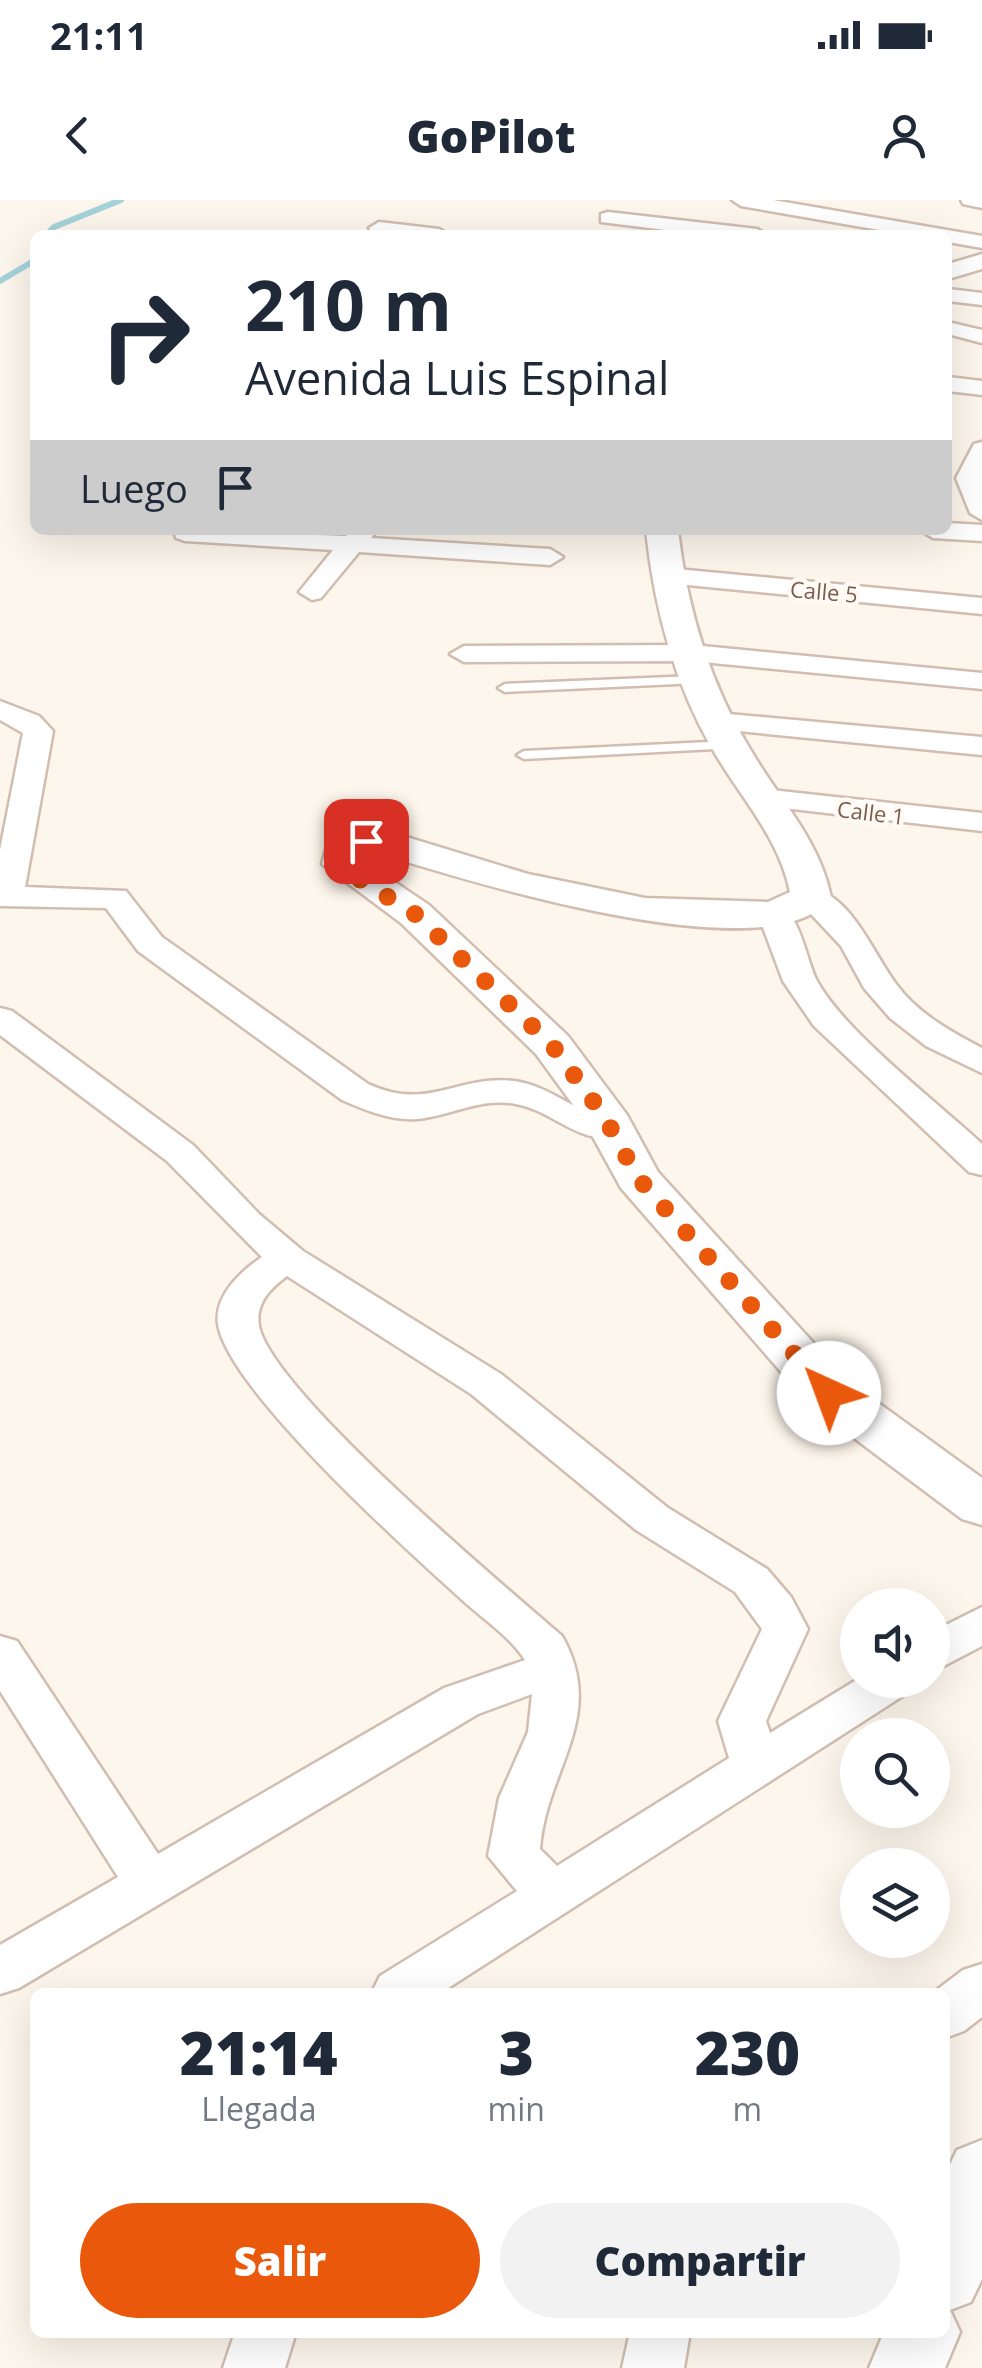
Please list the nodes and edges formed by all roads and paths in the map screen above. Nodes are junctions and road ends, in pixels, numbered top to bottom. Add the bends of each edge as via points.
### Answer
1 (741, 200) edge
2 (970, 200) edge
3 (982, 202) edge
4 (609, 218) edge
5 (379, 228) dead end
6 (396, 230) edge
7 (713, 230) edge
8 (910, 230) edge
9 (952, 237) edge
10 (982, 242) edge
11 (952, 257) edge
12 (982, 260) edge
13 (952, 271) edge
14 (952, 295) edge
15 (982, 299) edge
16 (952, 329) edge
17 (982, 337) edge
18 (952, 384) edge
19 (982, 388) edge
20 (976, 447) edge
21 (958, 477) edge
22 (982, 513) edge
23 (952, 532) edge
24 (982, 534) edge
25 (272, 535) edge
26 (662, 535) edge
27 (358, 537) edge
28 (550, 557) dead end
29 (666, 576) junction
30 (312, 592) dead end
31 (982, 606) edge
32 (464, 654) dead end
33 (693, 667) junction
34 (982, 681) edge
35 (505, 688) dead end
36 (0, 710) edge
37 (723, 734) junction
38 (982, 746) edge
39 (524, 755) dead end
40 (760, 798) junction
41 (982, 822) edge
42 (4, 896) edge
43 (792, 906) junction
44 (0, 1018) edge
45 (982, 1062) edge
46 (611, 1128) junction
47 (982, 1164) edge
48 (288, 1258) junction
49 (982, 1506) edge
50 (982, 1624) edge
51 (950, 1643) edge
52 (0, 1653) edge
53 (553, 1668) junction
54 (863, 1698) edge
55 (756, 1765) junction
56 (150, 1884) junction
57 (552, 1893) junction
58 (0, 1972) edge
59 (982, 1986) edge
60 (405, 1988) edge
61 (950, 2011) edge
62 (982, 2172) edge
63 (950, 2264) edge
64 (264, 2338) edge
65 (659, 2338) edge
66 (920, 2338) edge
67 (254, 2368) edge
68 (654, 2368) edge
69 (908, 2368) edge

1 - 8 street
2 - 3 street
4 - 7 street
5 - 6 street
9 - 10 street
11 - 12 street
12 - 13 street
14 - 15 street
16 - 17 street
18 - 19 street
20 - 21 street
21 - 22 street
23 - 24 street
25 - 27 street
26 - 29 street
27 - 28 street
27 - 30 street
29 - 31 street, Calle 5
29 - 33 street
32 - 33 street
33 - 34 street
33 - 35 lane
33 - 37 street
36 - 42 street via 38,732
37 - 38 street
37 - 39 lane
37 - 40 street
40 - 41 street, Calle 1
40 - 43 street via 808,870
42 - 46 street via 115,898 150,944 384,1108 422,1109 511,1091 546,1100 574,1122
43 - 45 street via 855,941 880,988 902,1011
43 - 46 street via 645,910 520,884 380,842 344,847 340,855 348,872 415,914 552,1045
43 - 47 street via 800,981 826,1019
44 - 48 street via 180,1153 221,1201
46 - 49 street via 638,1178 829,1393
48 - 53 street via 250,1286 240,1306 248,1352 331,1449 545,1648
48 - 55 street via 511,1402 674,1535 745,1572 772,1598 784,1629 742,1721
50 - 51 street
52 - 56 street
53 - 56 street via 460,1701
53 - 57 street via 556,1727 517,1806 514,1834 514,1856
54 - 55 street
55 - 57 street
56 - 58 street
57 - 60 street
59 - 61 street
62 - 63 street
64 - 67 street
65 - 68 street
66 - 69 street

